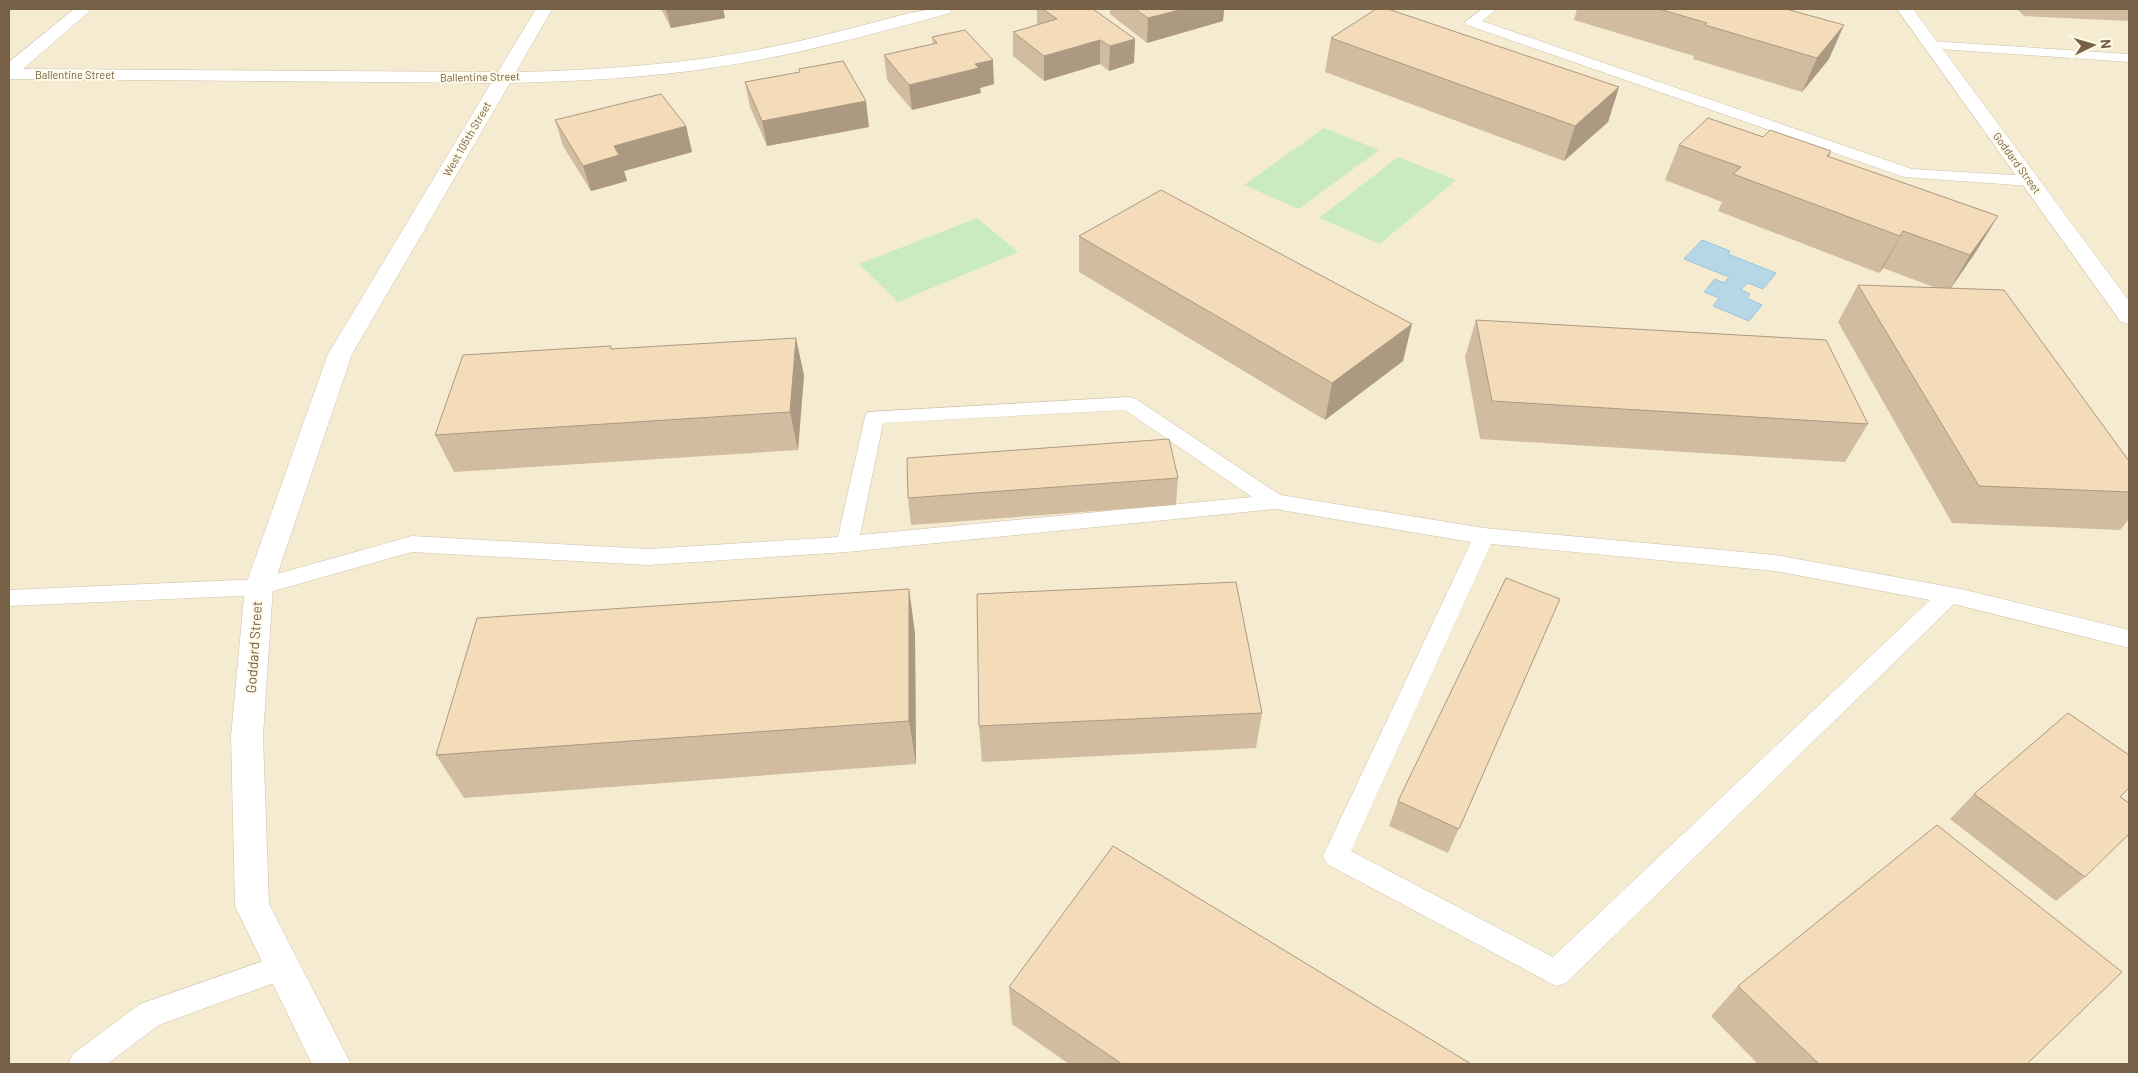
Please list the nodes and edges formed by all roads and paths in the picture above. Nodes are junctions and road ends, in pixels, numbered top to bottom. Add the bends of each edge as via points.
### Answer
1 (84, 9) edge
2 (544, 9) edge
3 (944, 9) edge
4 (1490, 9) edge
5 (1905, 9) edge
6 (1930, 45) junction
7 (2129, 58) edge
8 (9, 73) edge
9 (503, 76) junction
10 (2030, 181) junction
11 (406, 243) joint
12 (2129, 317) edge
13 (1274, 502) junction
14 (1484, 536) junction
15 (847, 544) junction
16 (259, 587) junction
17 (1948, 595) junction
18 (9, 598) edge
19 (2129, 639) edge
20 (283, 966) junction
21 (83, 1064) edge
22 (332, 1064) edge

1 - 8 street, Ballentine Street
2 - 9 street, West 105th Street
3 - 9 street, Ballentine Street via 808,44 718,62 646,70
4 - 10 lane via 1472,22 1910,174
5 - 6 street, Goddard Street
6 - 7 lane
6 - 10 street, Goddard Street
8 - 9 street, Ballentine Street
9 - 11 street, West 105th Street
10 - 12 street, Goddard Street
11 - 16 street, Goddard Street via 340,354
13 - 14 lane
13 - 15 lane
13 - 15 lane via 1129,403 875,417
14 - 17 lane via 1775,564
14 - 17 lane via 1336,856 1556,973
15 - 16 lane via 648,557 412,544
16 - 18 lane
16 - 20 street, Goddard Street via 247,736 252,906
17 - 19 lane
20 - 21 lane via 150,1014
20 - 22 street, Goddard Street

